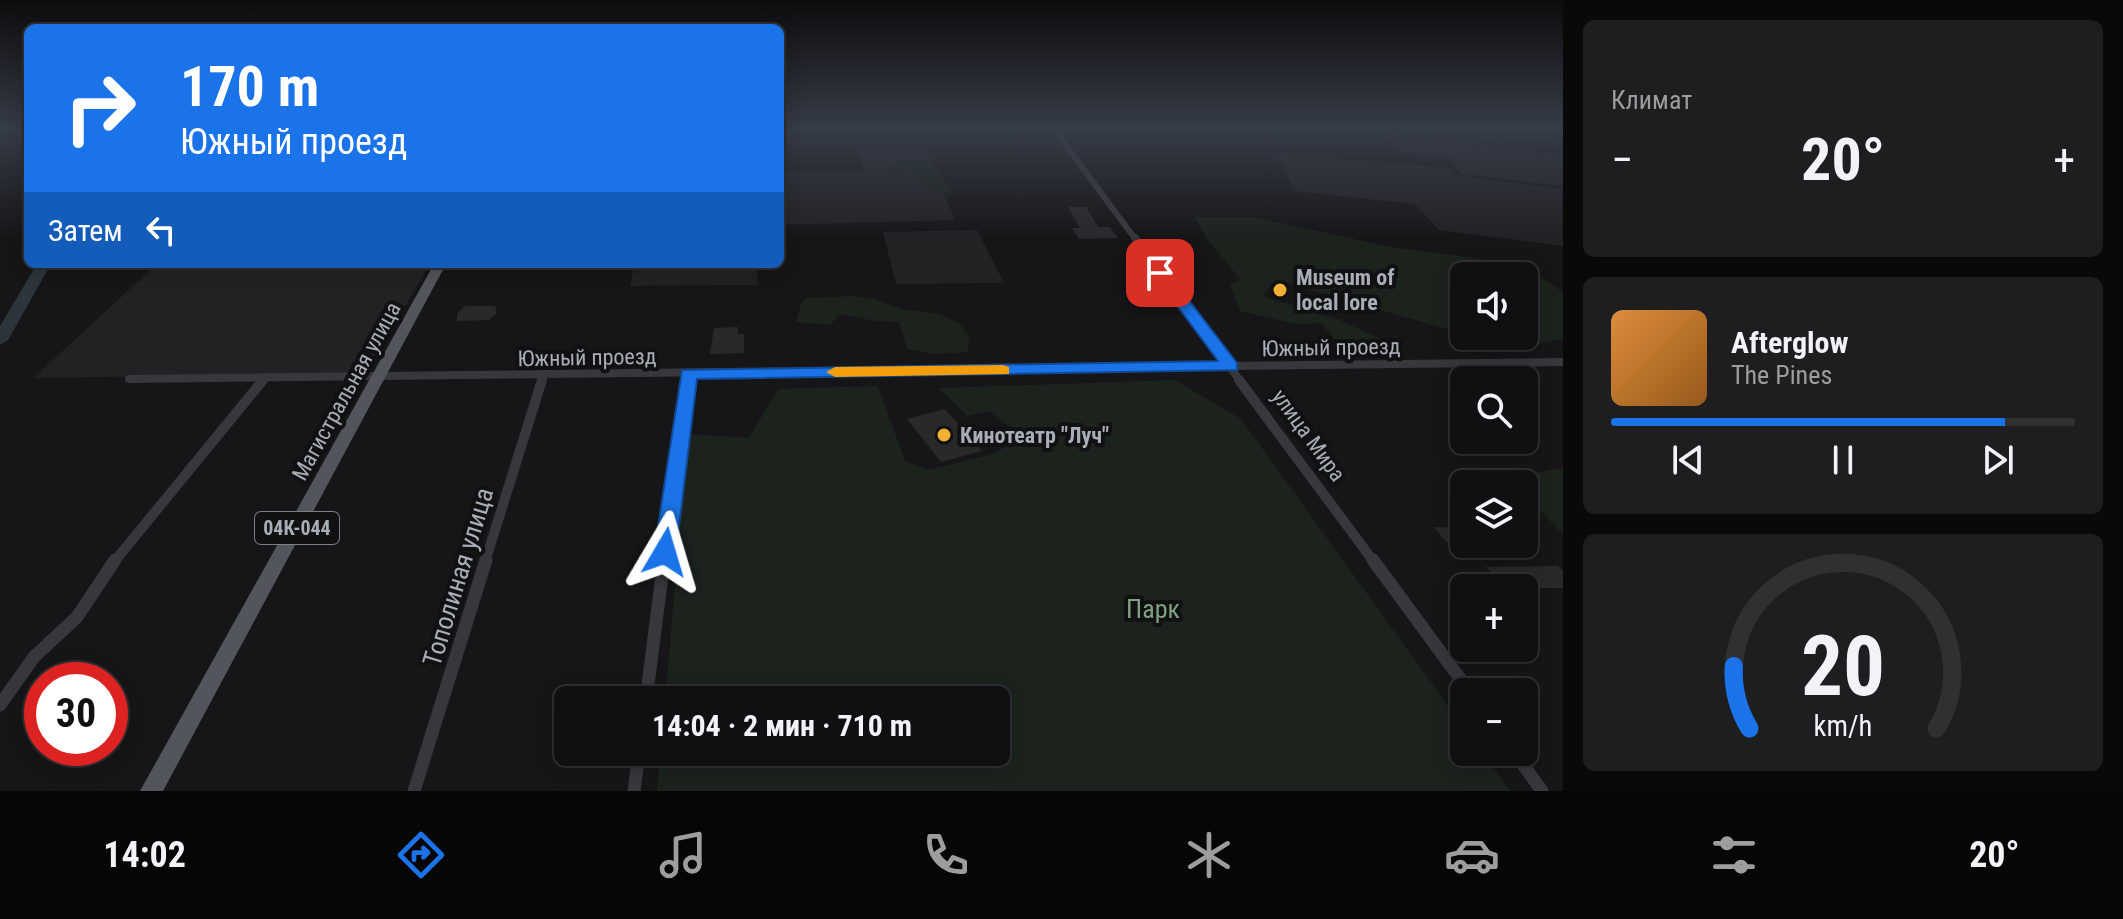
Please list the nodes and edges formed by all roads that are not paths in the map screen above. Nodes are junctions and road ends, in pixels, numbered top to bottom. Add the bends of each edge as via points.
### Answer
1 (1081, 165) edge
2 (438, 268) edge
3 (1563, 362) edge
4 (1231, 366) junction
5 (689, 373) junction
6 (544, 375) junction
7 (379, 378) junction
8 (129, 379) dead end
9 (264, 379) junction
10 (1460, 678) edge
11 (648, 686) edge
12 (0, 705) edge
13 (637, 766) edge
14 (1524, 766) edge
15 (151, 791) edge
16 (414, 791) edge
17 (634, 791) edge
18 (1542, 791) edge

1 - 4 street, улица Мира
2 - 7 main road, Магистральная улица / 04К-044
3 - 4 street, Южный проезд
4 - 5 street, Южный проезд
4 - 10 street, улица Мира
5 - 6 street, Южный проезд
5 - 11 street
6 - 7 street, Южный проезд
6 - 16 street, Тополиная улица
7 - 9 street, Южный проезд
7 - 15 main road, Магистральная улица / 04К-044
8 - 9 street, Южный проезд
9 - 12 street via 101,578 77,617 34,657
13 - 17 street
14 - 18 street

